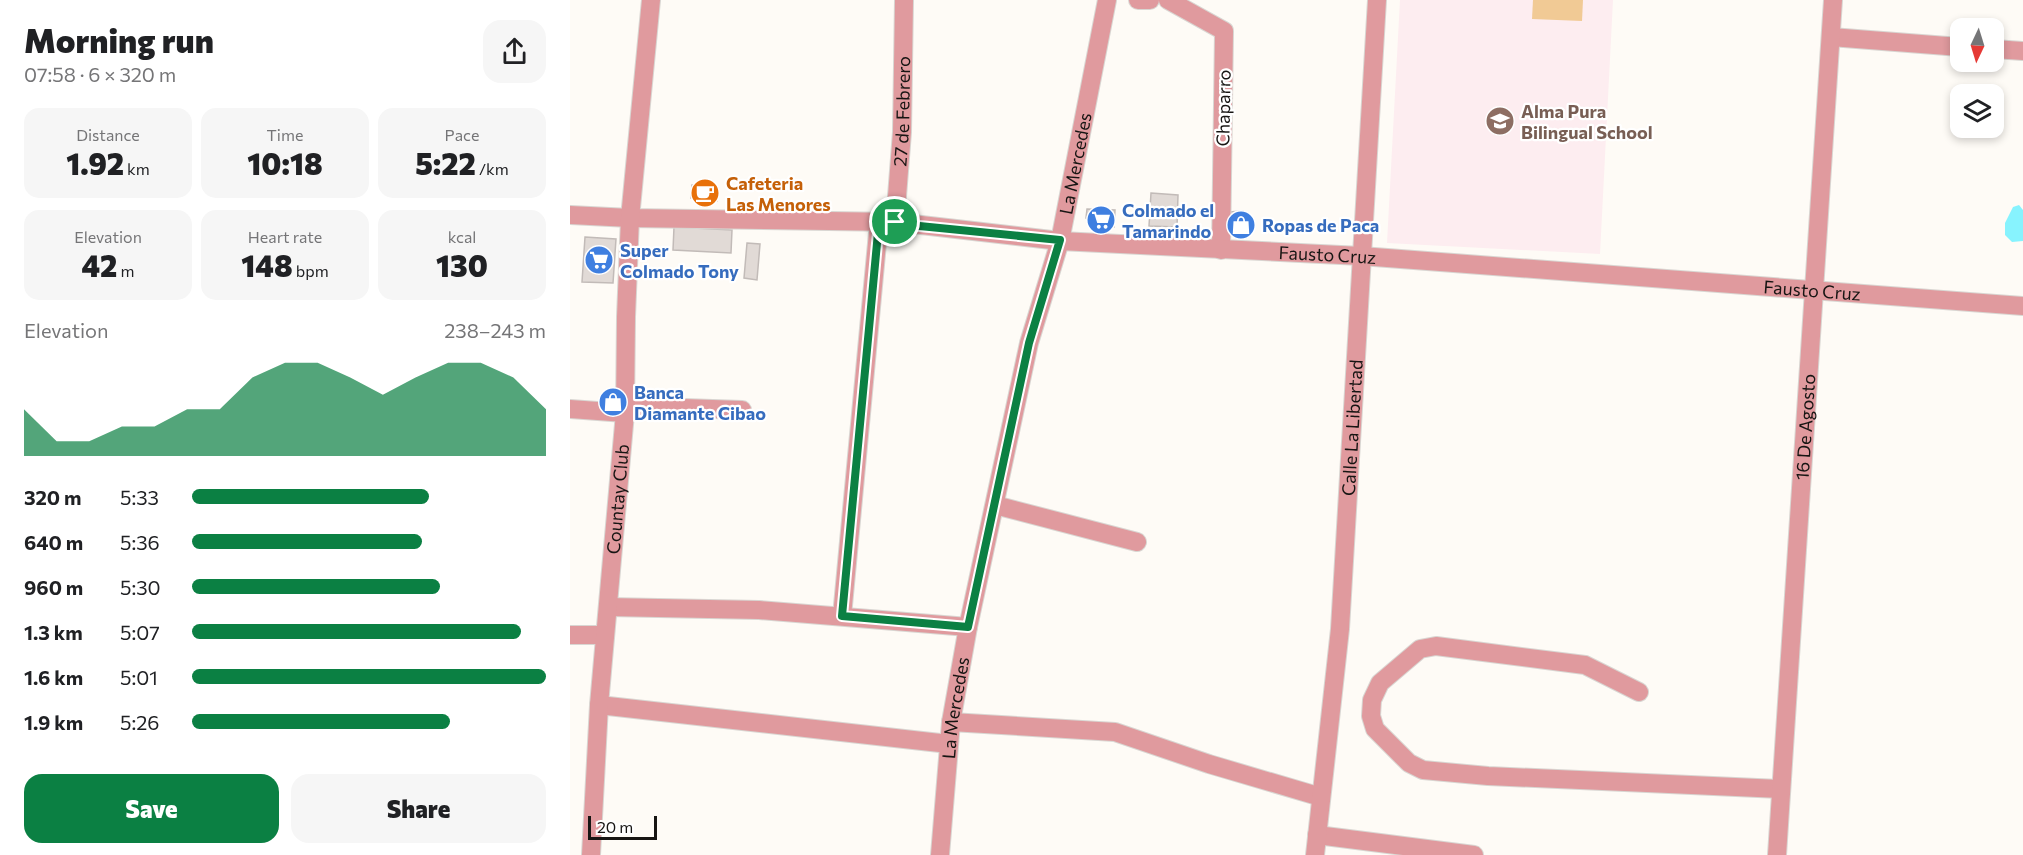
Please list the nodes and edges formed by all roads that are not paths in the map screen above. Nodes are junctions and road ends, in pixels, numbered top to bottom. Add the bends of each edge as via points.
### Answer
1 (651, 0) edge
2 (904, 0) edge
3 (1107, 0) edge
4 (1138, 0) edge
5 (1150, 0) edge
6 (1168, 0) edge
7 (1377, 0) edge
8 (1833, 0) edge
9 (1831, 37) junction
10 (1950, 46) edge
11 (2004, 50) edge
12 (2023, 51) edge
13 (570, 215) edge
14 (630, 218) junction
15 (887, 222) junction
16 (1060, 240) junction
17 (1221, 250) junction
18 (1360, 256) junction
19 (1813, 289) junction
20 (2023, 306) edge
21 (570, 409) edge
22 (625, 409) junction
23 (742, 410) dead end
24 (995, 505) junction
25 (1137, 542) dead end
26 (608, 607) junction
27 (842, 616) junction
28 (968, 627) junction
29 (570, 635) edge
30 (605, 635) junction
31 (1639, 692) dead end
32 (599, 705) junction
33 (951, 722) junction
34 (949, 744) junction
35 (1781, 789) junction
36 (1321, 797) junction
37 (1317, 835) junction
38 (591, 855) edge
39 (940, 855) edge
40 (1315, 855) edge
41 (1474, 855) edge
42 (1777, 855) edge

1 - 14 street, Countay Club
2 - 15 street, 27 de Febrero via 902,132
3 - 16 street, La Mercedes
4 - 5 street
6 - 17 street, Chaparro via 1224,31
7 - 18 street, Calle La Libertad
8 - 9 street, 16 De Agosto
9 - 10 street
9 - 19 street, 16 De Agosto
11 - 12 street
13 - 14 street, Fausto Cruz
14 - 15 street, Fausto Cruz
14 - 22 street, Countay Club
15 - 16 street, Fausto Cruz
15 - 27 street, 27 de Febrero
16 - 17 street, Fausto Cruz
16 - 24 street, La Mercedes via 1029,343
17 - 18 street, Fausto Cruz
18 - 19 street, Fausto Cruz
18 - 36 street, Calle La Libertad via 1340,629
19 - 20 street, Fausto Cruz
19 - 35 street, 16 De Agosto
21 - 22 street
22 - 23 street
22 - 26 street, Countay Club
24 - 25 street
24 - 28 street, La Mercedes
26 - 27 street
26 - 30 street, Countay Club
27 - 28 street
28 - 33 street, La Mercedes
29 - 30 street
30 - 32 street, Countay Club
31 - 35 street via 1586,665 1436,645 1420,649 1380,683 1372,699 1371,716 1375,729 1409,763 1423,770
32 - 34 street
32 - 38 street, Countay Club
33 - 34 street, La Mercedes
33 - 36 street via 1115,732
34 - 39 street, La Mercedes
35 - 42 street, 16 De Agosto
36 - 37 street, Calle La Libertad
37 - 40 street, Calle La Libertad
37 - 41 street

